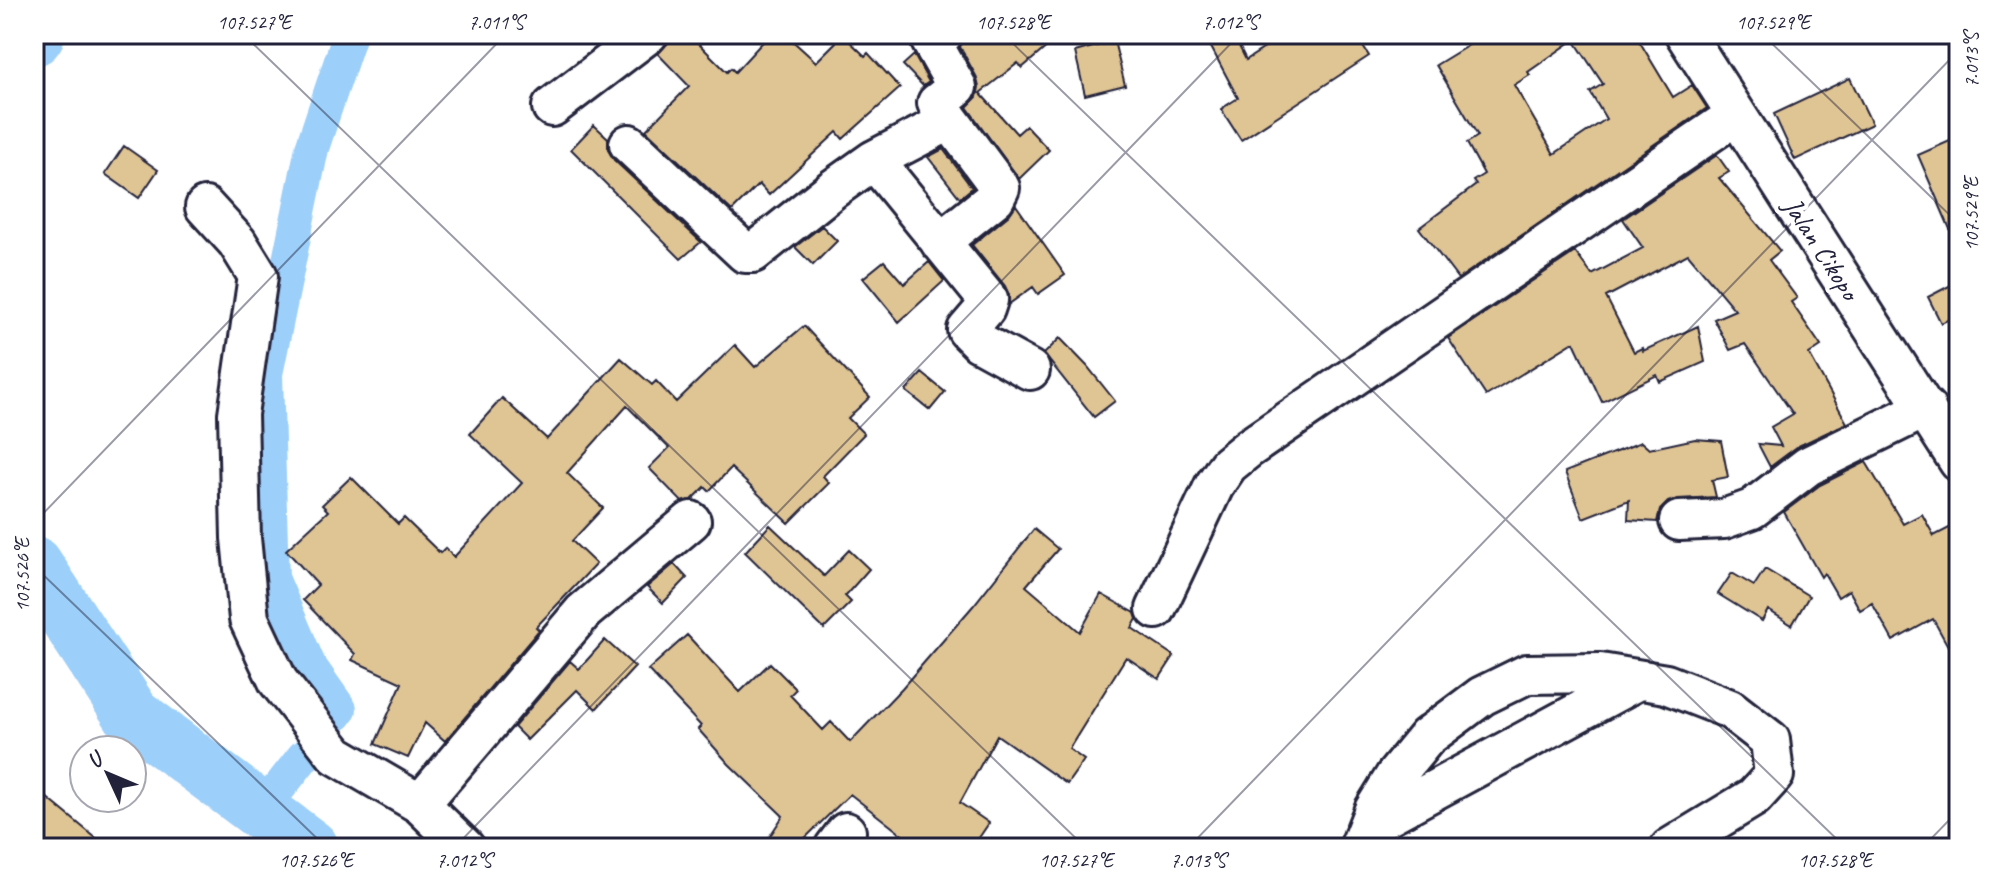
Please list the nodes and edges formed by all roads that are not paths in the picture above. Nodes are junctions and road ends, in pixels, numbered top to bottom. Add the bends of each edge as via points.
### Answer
1 (648, 34) edge
2 (943, 34) edge
3 (1685, 34) edge
4 (552, 107) dead end
5 (1736, 115) junction
6 (949, 121) junction
7 (629, 144) dead end
8 (874, 160) junction
9 (205, 207) dead end
10 (940, 242) junction
11 (1030, 370) dead end
12 (1926, 408) junction
13 (1959, 462) edge
14 (691, 521) dead end
15 (1679, 521) dead end
16 (1156, 609) dead end
17 (1638, 680) junction
18 (420, 804) junction
19 (1364, 837) edge
20 (465, 848) edge
21 (1670, 848) edge

1 - 4 street
2 - 6 street via 931,41 957,87 937,103
3 - 5 street, Jalan Cikopo
5 - 12 street, Jalan Cikopo
5 - 16 street via 1228,465
6 - 8 street
6 - 10 street via 1000,188 995,198
7 - 8 street via 745,253 753,253
8 - 10 street
9 - 18 street via 237,242 258,276 238,414 249,619 278,681 336,755
10 - 11 street via 988,300 967,330
12 - 13 street, Jalan Cikopo
12 - 15 street via 1808,466 1752,509 1724,519
14 - 18 street via 583,612
17 - 19 street
17 - 19 street via 1600,673 1527,674 1482,696 1427,737 1395,776
17 - 21 street via 1666,684 1730,709 1770,740 1774,775 1754,797
18 - 20 street

